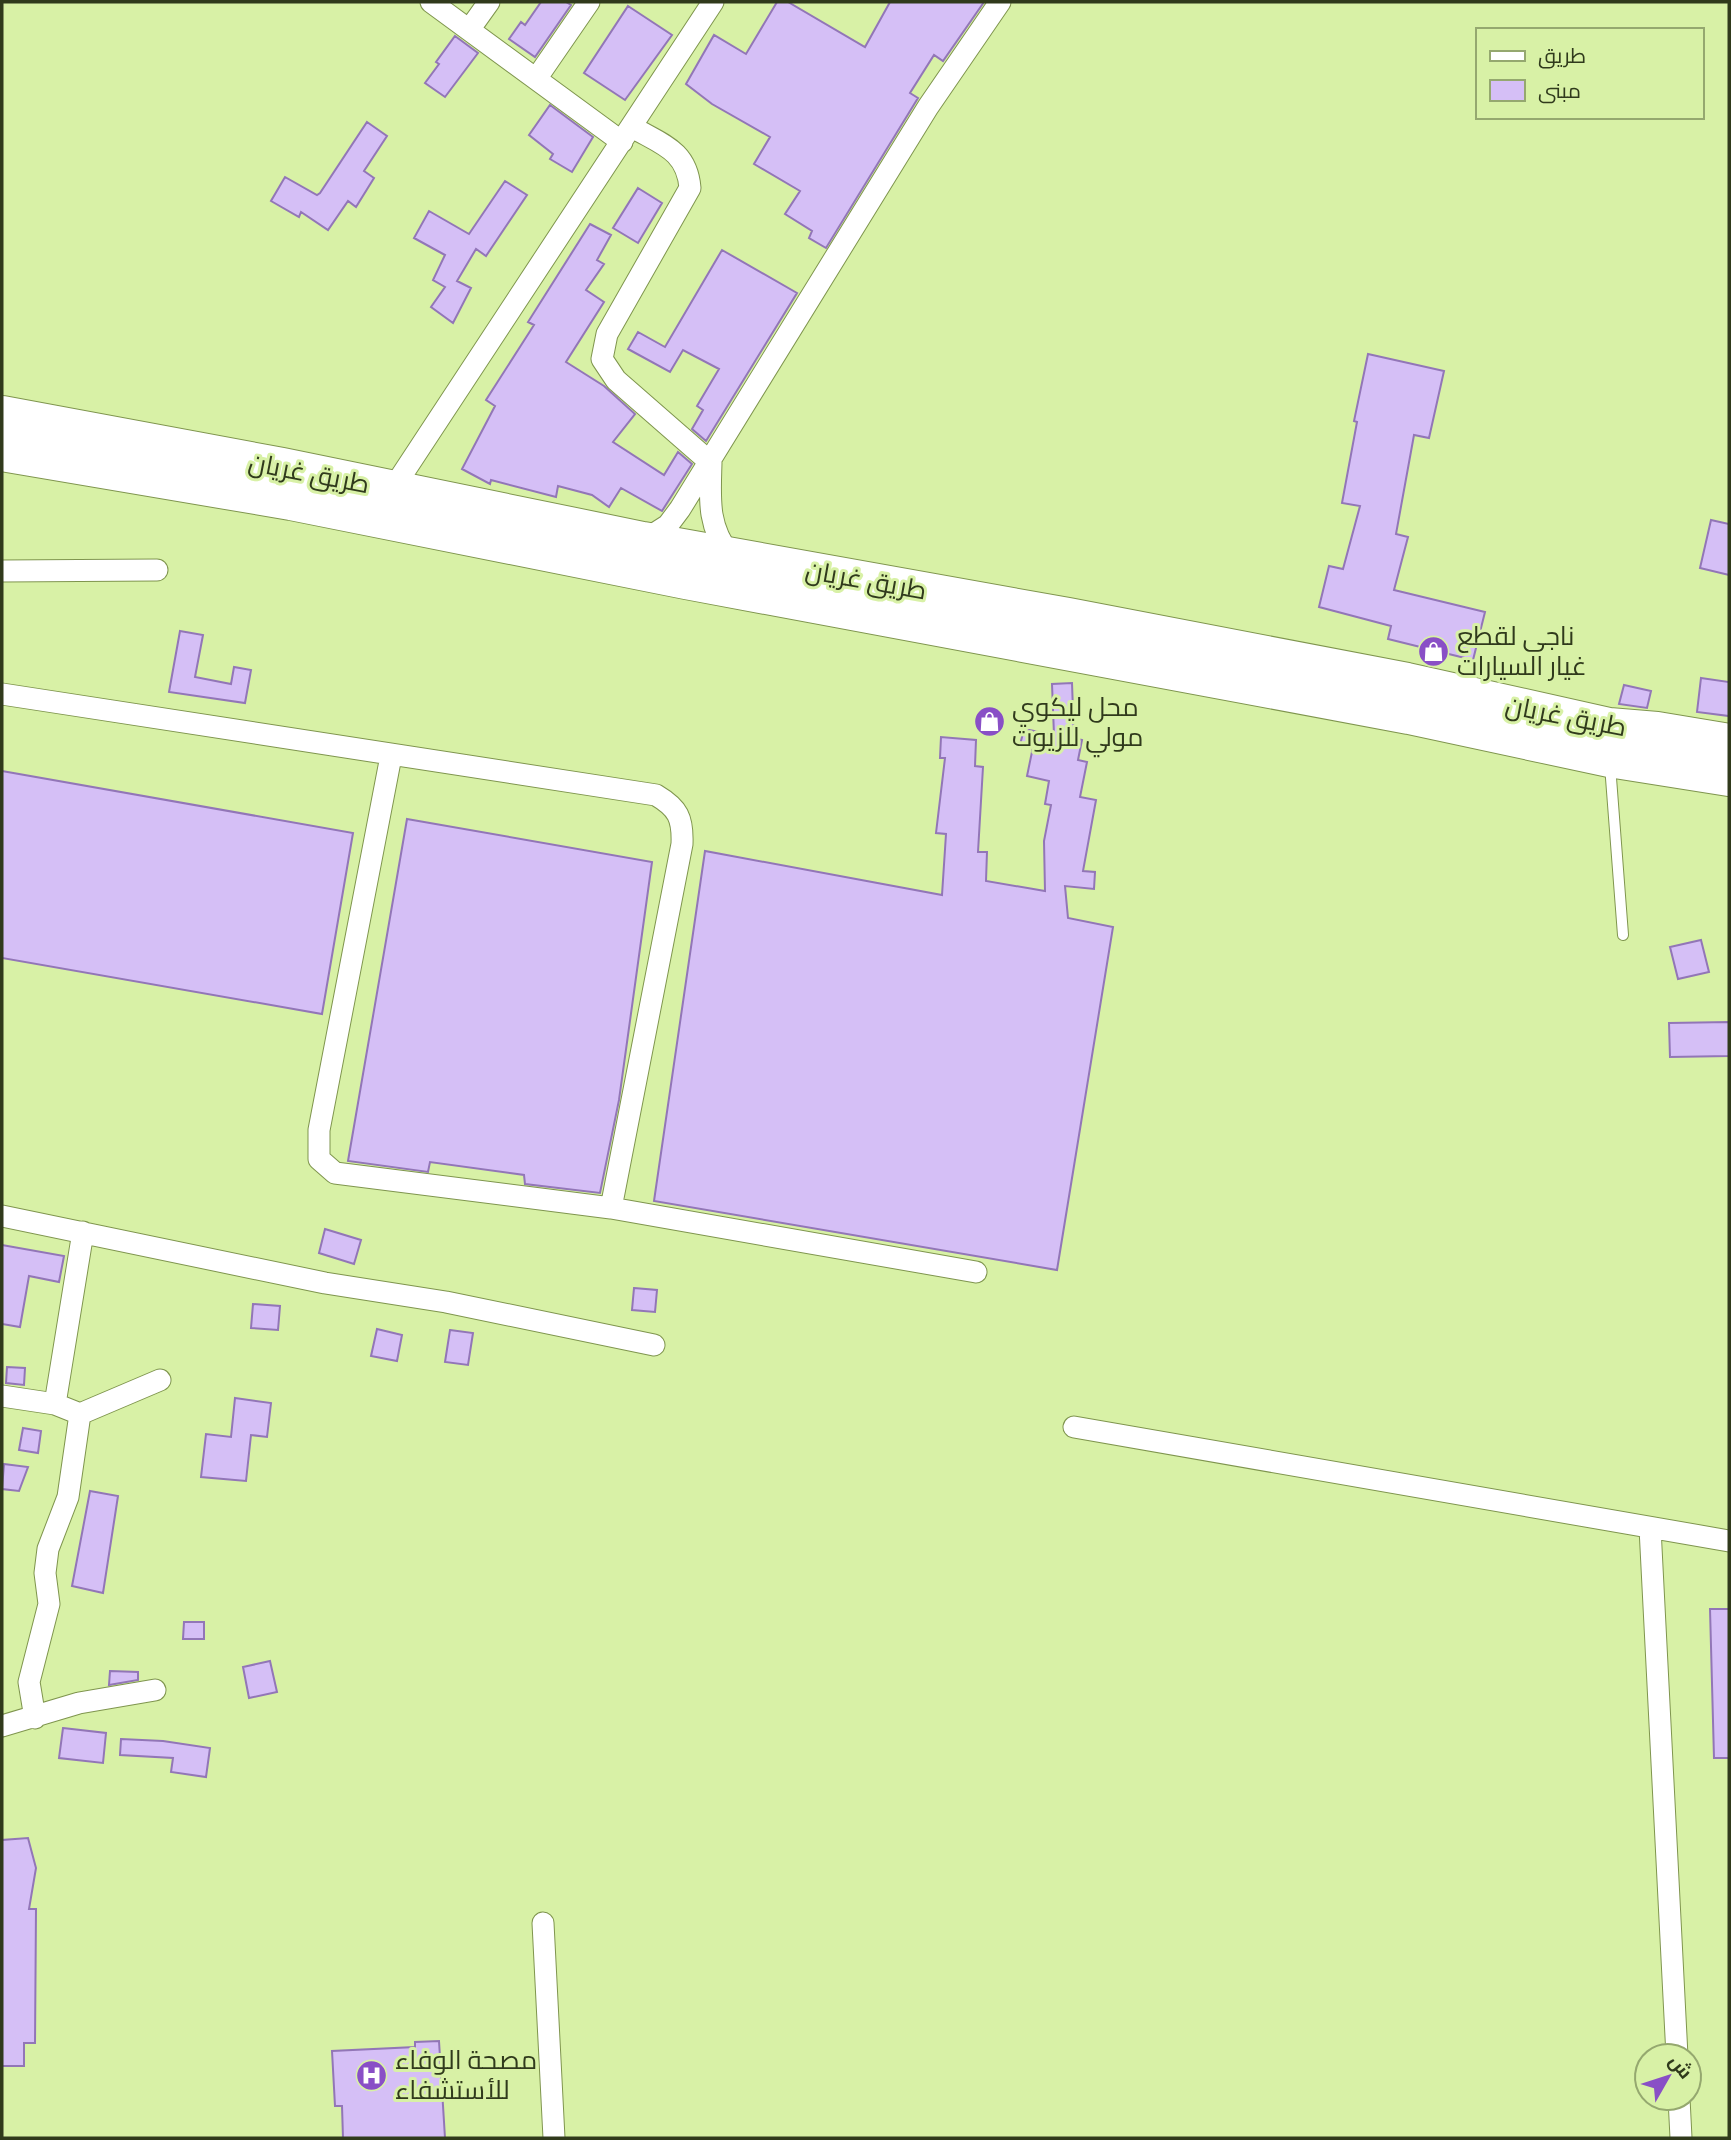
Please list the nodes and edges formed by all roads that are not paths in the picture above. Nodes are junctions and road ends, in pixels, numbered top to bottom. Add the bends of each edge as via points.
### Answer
1 (430, 2) edge
2 (489, 2) edge
3 (589, 2) edge
4 (713, 2) edge
5 (1000, 2) edge
6 (469, 30) junction
7 (536, 79) junction
8 (627, 135) junction
9 (2, 415) edge
10 (2, 452) edge
11 (711, 463) junction
12 (393, 490) junction
13 (643, 541) junction
14 (730, 555) junction
15 (157, 570) dead end
16 (2, 571) edge
17 (2, 694) edge
18 (1609, 743) junction
19 (1729, 743) edge
20 (391, 756) junction
21 (1729, 777) edge
22 (1623, 935) dead end
23 (611, 1208) junction
24 (2, 1216) edge
25 (83, 1233) junction
26 (976, 1272) dead end
27 (654, 1345) dead end
28 (160, 1380) dead end
29 (2, 1396) edge
30 (55, 1404) junction
31 (80, 1414) junction
32 (1074, 1427) dead end
33 (1650, 1528) junction
34 (1729, 1541) edge
35 (155, 1690) dead end
36 (35, 1718) junction
37 (2, 1726) edge
38 (543, 1923) dead end
39 (1676, 2042) edge
40 (1680, 2112) edge
41 (554, 2138) edge
42 (1681, 2138) edge

1 - 6 street
2 - 6 street
3 - 7 street
4 - 8 street
5 - 11 street via 928,107
6 - 7 street
7 - 8 street
8 - 11 street via 679,155 689,170 690,188 607,334 602,359 616,380
8 - 12 street
9 - 12 highway, طريق غريان
10 - 18 highway, طريق غريان via 291,501 699,583 1409,715
11 - 13 street via 668,525
11 - 14 street via 710,518
12 - 13 highway, طريق غريان
13 - 14 highway, طريق غريان
14 - 18 highway, طريق غريان via 1407,682
15 - 16 street
17 - 20 street
18 - 19 highway, طريق غريان via 1657,731
18 - 21 highway, طريق غريان
18 - 22 lane
20 - 23 street via 656,795 675,806 683,822
20 - 23 street via 319,1130 319,1159 335,1173
23 - 26 street
24 - 25 street
25 - 27 street
25 - 30 street
28 - 31 street
29 - 30 street
30 - 31 street
31 - 36 street via 68,1497 48,1549 49,1604 29,1682
32 - 33 street
33 - 34 street
33 - 39 street
35 - 36 street via 79,1703
36 - 37 street
38 - 41 street
40 - 42 street

